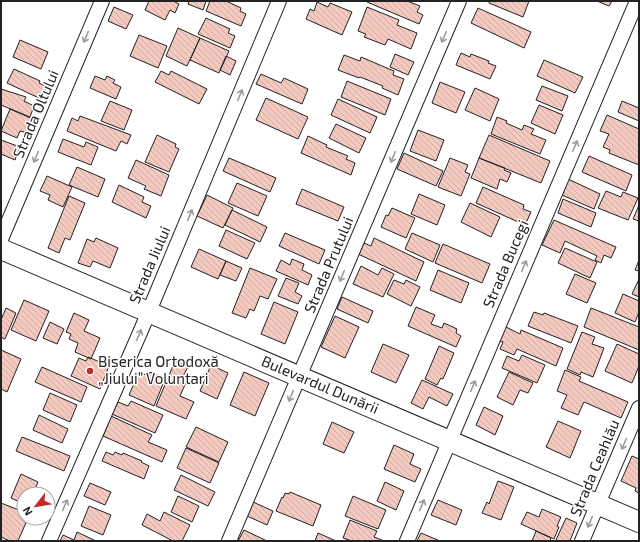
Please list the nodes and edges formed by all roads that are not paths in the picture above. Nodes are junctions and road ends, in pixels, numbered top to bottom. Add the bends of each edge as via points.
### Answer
1 (102, 1) edge
2 (279, 1) edge
3 (459, 1) edge
4 (637, 1) edge
5 (1, 239) edge
6 (1, 248) edge
7 (149, 312) junction
8 (300, 376) junction
9 (639, 408) edge
10 (450, 441) junction
11 (598, 504) junction
12 (639, 522) edge
13 (49, 541) edge
14 (229, 541) edge
15 (407, 541) edge
16 (582, 541) edge

1 -> 5 street, Strada Oltului
7 -> 2 street, Strada Jiului
3 -> 8 street, Strada Prutului
10 -> 4 street, Strada Bucegi
6 - 7 street, Bulevardul Dunării
7 - 8 street, Bulevardul Dunării
13 -> 7 street, Strada Jiului
8 - 10 street, Bulevardul Dunării
8 -> 14 street, Strada Prutului
9 -> 11 street, Strada Ceahlău
10 - 11 street, Bulevardul Dunării
15 -> 10 street, Strada Bucegi
11 - 12 street, Bulevardul Dunării
11 -> 16 street, Strada Ceahlău

